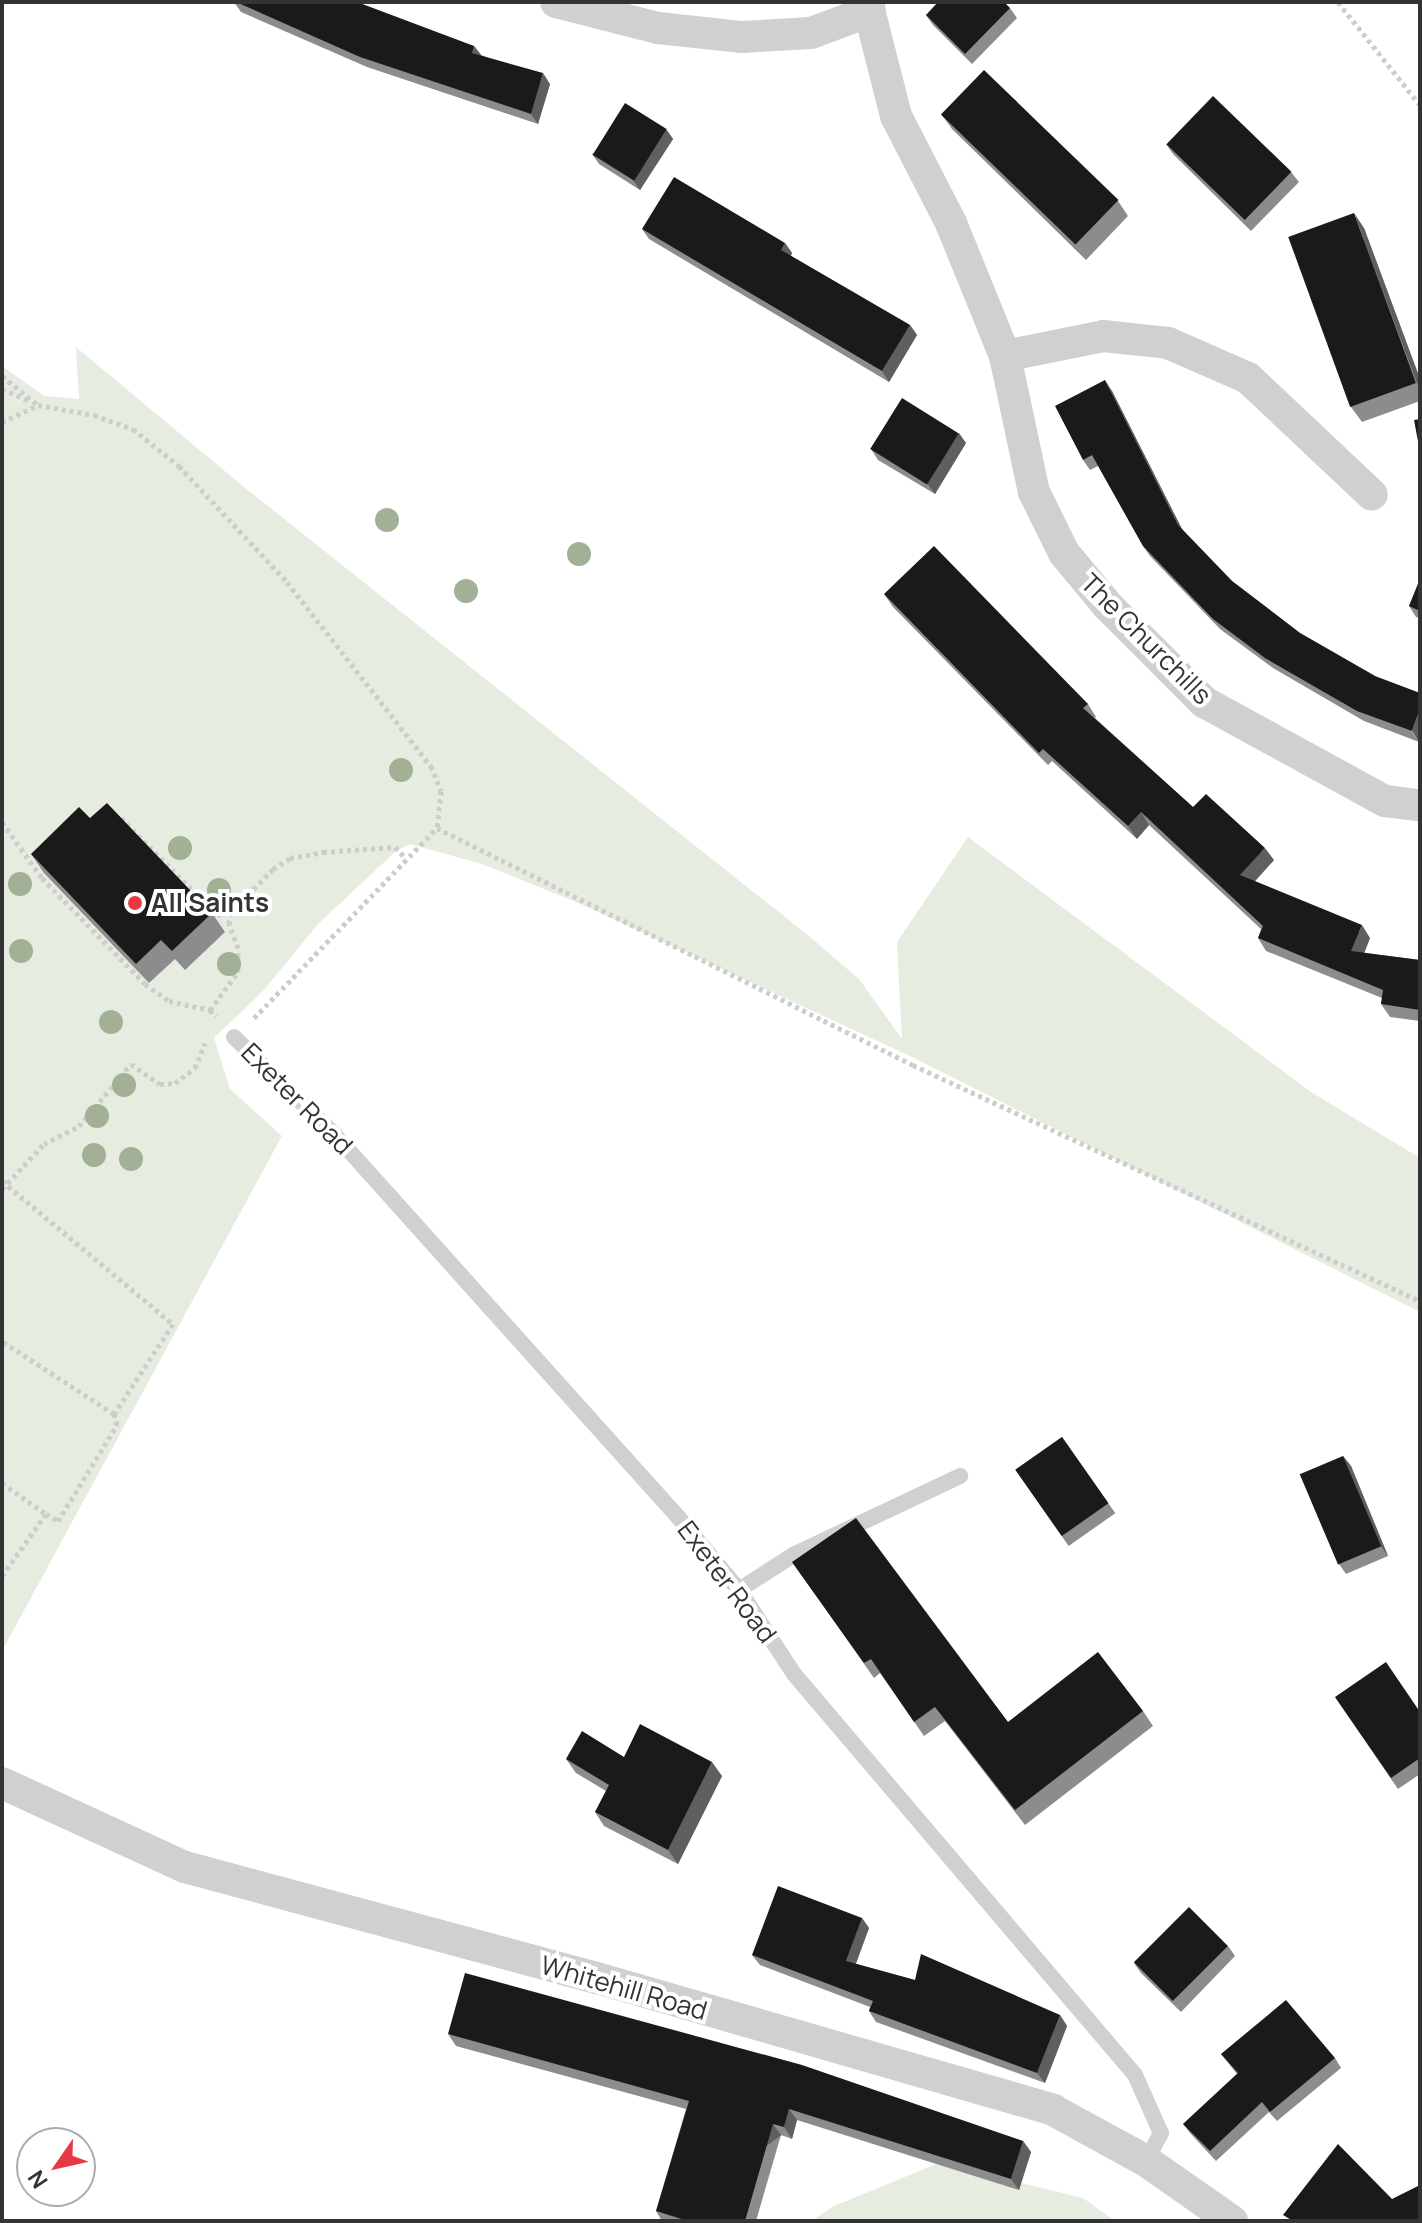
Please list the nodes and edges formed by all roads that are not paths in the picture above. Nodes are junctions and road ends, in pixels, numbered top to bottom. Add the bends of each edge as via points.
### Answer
1 (556, 2) edge
2 (869, 7) edge
3 (1005, 356) junction
4 (1372, 495) dead end
5 (1420, 805) edge
6 (234, 1037) road end
7 (960, 1476) dead end
8 (739, 1590) junction
9 (2, 1783) edge
10 (1146, 2161) junction
11 (1232, 2221) edge

1 - 2 street via 658,28 741,37 811,33
2 - 3 street, The Churchills via 896,116 951,223
3 - 4 street via 1103,336 1168,343 1248,378
3 - 5 street, The Churchills via 1034,492 1064,553 1108,606 1204,702 1385,801
6 - 8 lane, Exeter Road via 335,1135 501,1315
7 - 8 lane via 793,1555
8 - 10 lane, Exeter Road via 794,1674 1135,2075 1161,2133
9 - 10 street, Whitehill Road via 185,1867 597,1978 1053,2110
10 - 11 street, Whitehill Road

